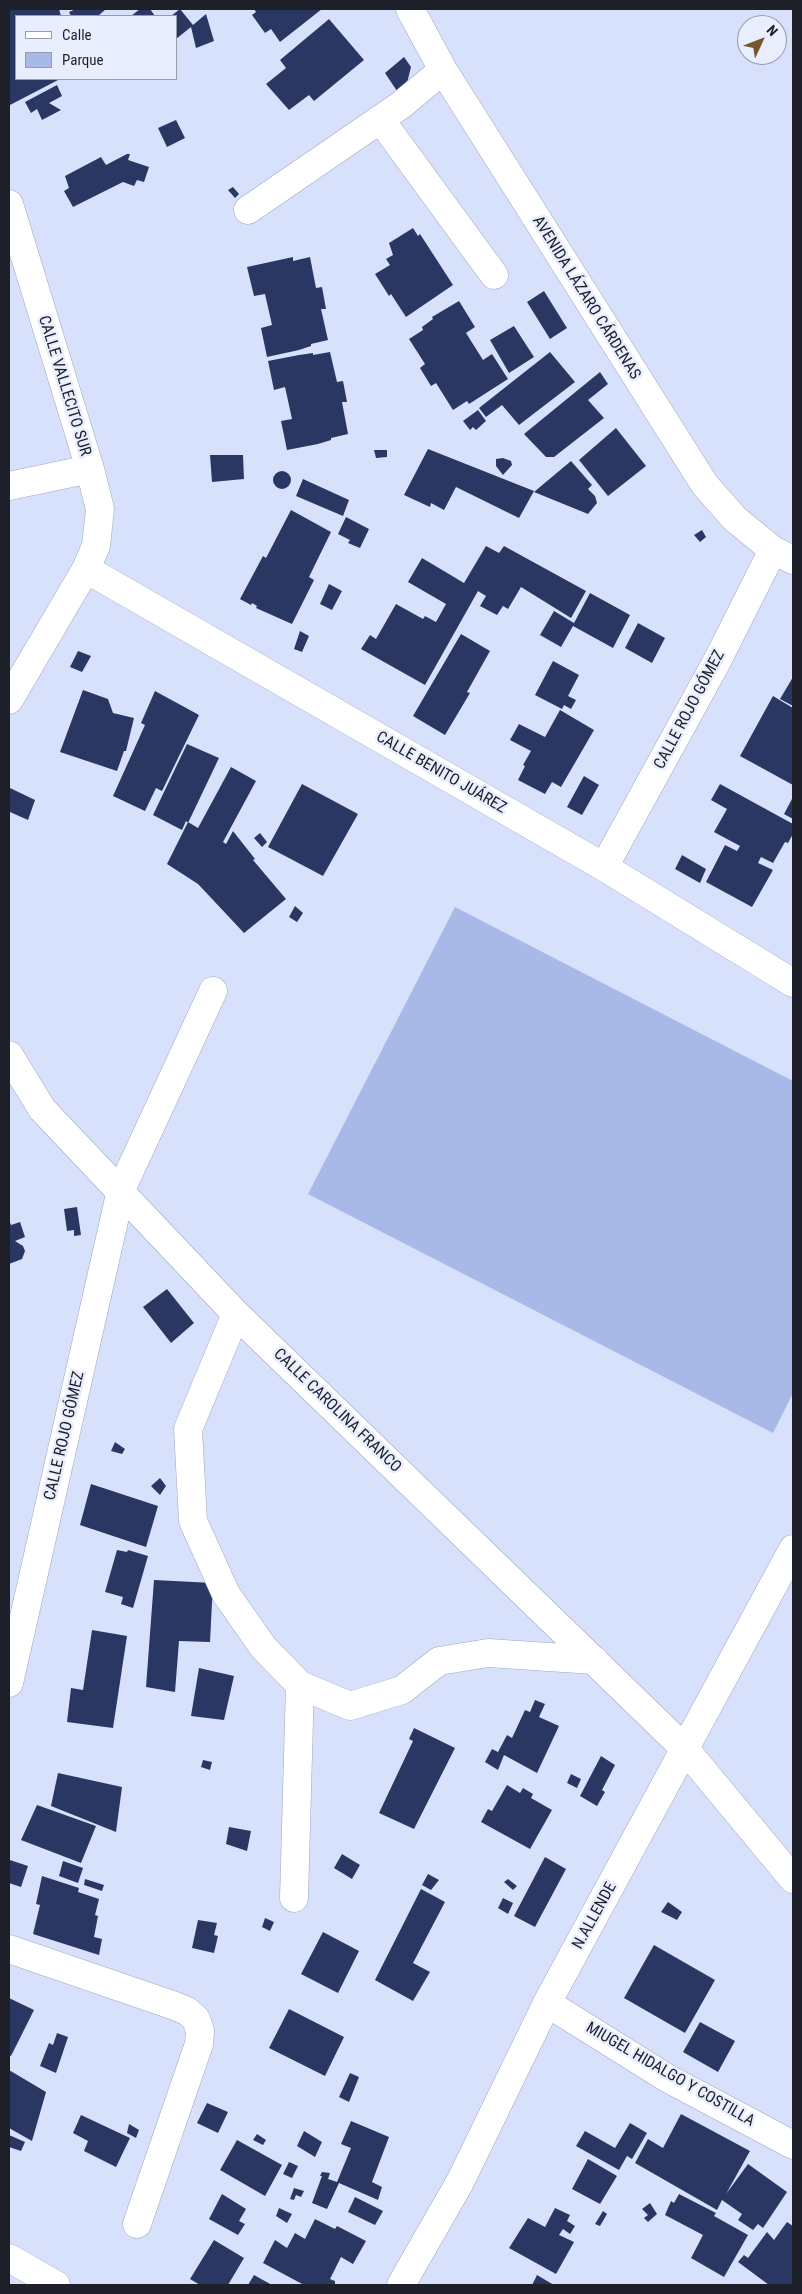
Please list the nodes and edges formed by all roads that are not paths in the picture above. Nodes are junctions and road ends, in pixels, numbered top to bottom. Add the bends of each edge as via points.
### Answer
1 (410, 9) edge
2 (443, 70) junction
3 (380, 119) junction
4 (9, 204) edge
5 (248, 210) dead end
6 (16, 252) edge
7 (494, 275) dead end
8 (90, 468) junction
9 (9, 486) edge
10 (783, 555) edge
11 (86, 569) junction
12 (9, 700) edge
13 (604, 867) junction
14 (793, 983) edge
15 (213, 991) dead end
16 (9, 1055) edge
17 (121, 1190) junction
18 (236, 1314) junction
19 (793, 1549) edge
20 (594, 1660) junction
21 (9, 1682) edge
22 (300, 1685) junction
23 (685, 1749) junction
24 (793, 1879) edge
25 (294, 1898) dead end
26 (9, 1949) edge
27 (547, 2003) junction
28 (793, 2145) edge
29 (136, 2224) dead end
30 (9, 2258) edge
31 (56, 2285) edge
32 (401, 2285) edge

1 - 2 street, AVENIDA LÁZARO CÁRDENAS
2 - 3 street
2 - 10 street, AVENIDA LÁZARO CÁRDENAS via 705,486 735,519
3 - 5 street
3 - 7 street
4 - 6 street, CALLE VALLECITO SUR
6 - 8 street, CALLE VALLECITO SUR
8 - 9 street
8 - 11 street, CALLE VALLECITO SUR via 100,509 96,546
10 - 13 street, CALLE ROJO GÓMEZ via 716,663
11 - 12 street
11 - 13 street, CALLE BENITO JUÁREZ
13 - 14 street, CALLE BENITO JUÁREZ
15 - 17 street, CALLE ROJO GÓMEZ
16 - 17 street, CALLE CAROLINA FRANCO via 42,1109
17 - 18 street, CALLE CAROLINA FRANCO
17 - 21 street, CALLE ROJO GÓMEZ
18 - 20 street, CALLE CAROLINA FRANCO
18 - 22 street via 188,1429 193,1521 226,1594 264,1647
19 - 23 street, N.ALLENDE
20 - 22 street via 488,1653 439,1661 402,1690 350,1706
20 - 23 street, CALLE CAROLINA FRANCO
22 - 25 street
23 - 24 street, CALLE CAROLINA FRANCO
23 - 27 street, N.ALLENDE
26 - 29 street via 175,2006 196,2019 200,2031 199,2044
27 - 28 street, MIUGEL HIDALGO Y COSTILLA via 667,2078
27 - 32 street, N.ALLENDE via 460,2182
30 - 31 street

